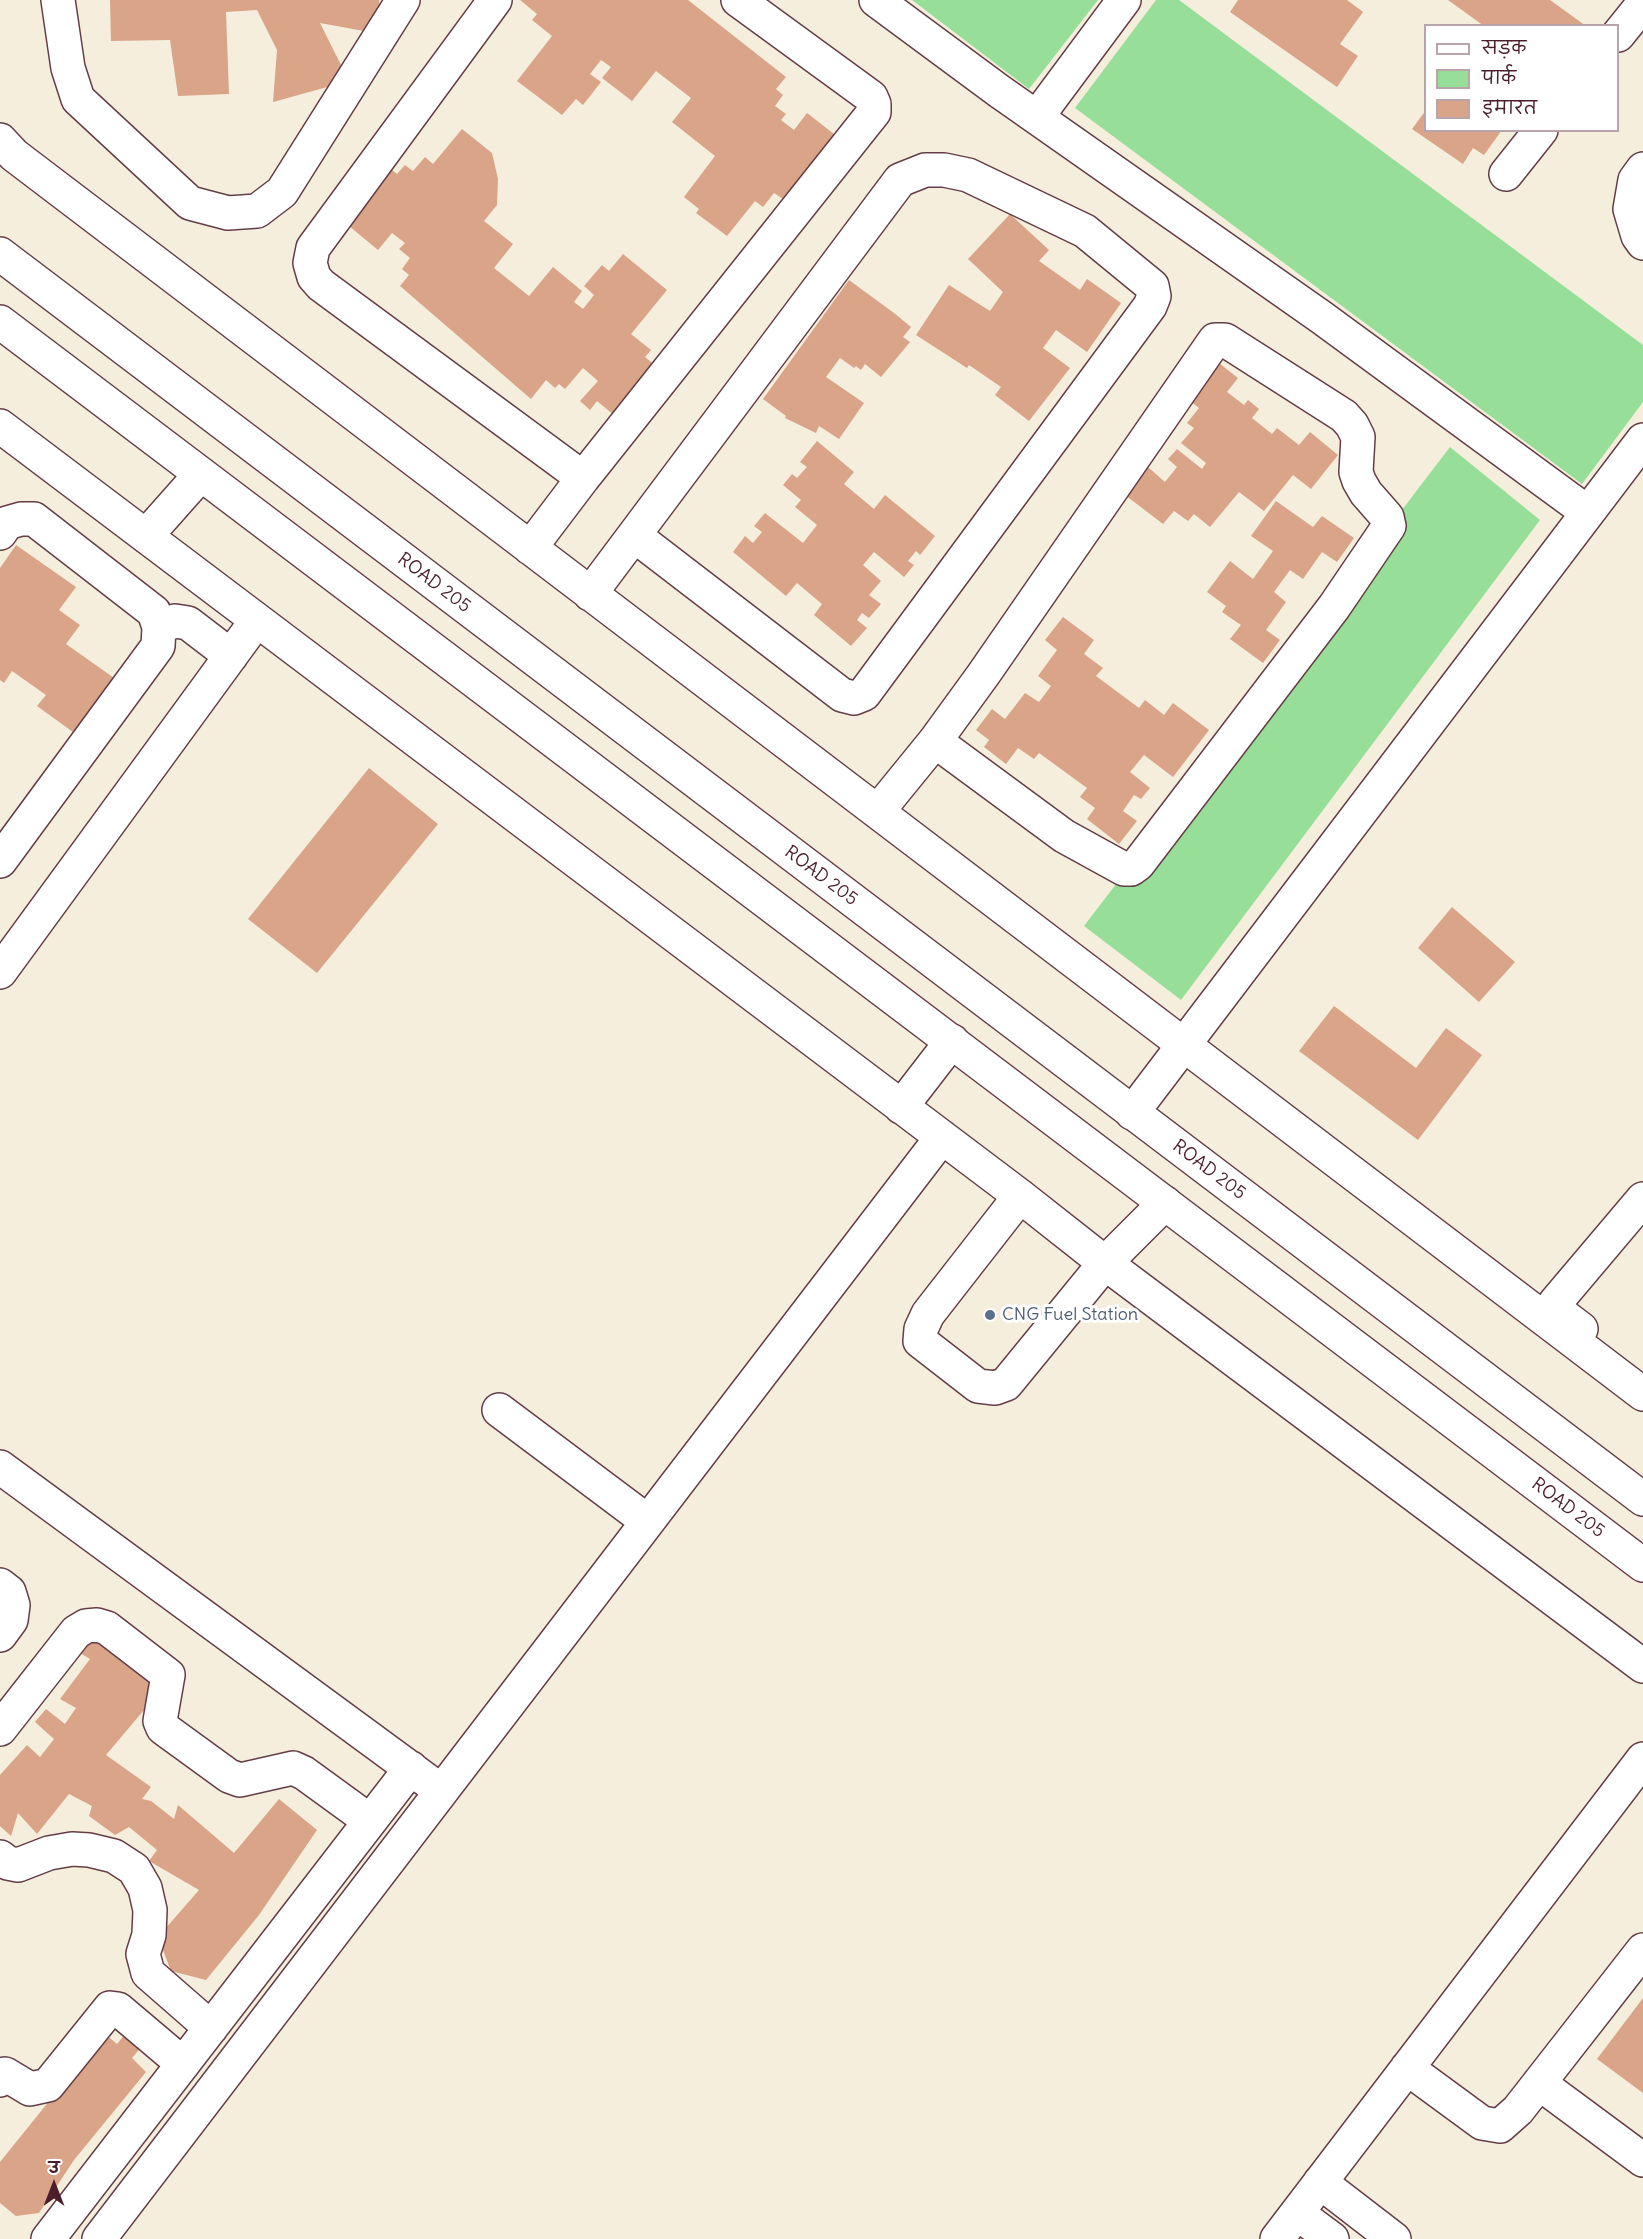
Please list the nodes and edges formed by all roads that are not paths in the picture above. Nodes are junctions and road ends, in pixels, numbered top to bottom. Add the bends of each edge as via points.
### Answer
1 (58, 0) edge
2 (403, 0) edge
3 (495, 0) edge
4 (738, 0) edge
5 (876, 0) edge
6 (1124, 0) edge
7 (1643, 4) edge
8 (1619, 33) edge
9 (1037, 117) junction
10 (1539, 132) edge
11 (0, 140) edge
12 (1643, 169) edge
13 (1506, 174) dead end
14 (1643, 243) edge
15 (0, 254) edge
16 (0, 322) edge
17 (1643, 440) edge
18 (6, 441) edge
19 (201, 474) junction
20 (583, 478) junction
21 (1587, 512) junction
22 (0, 533) edge
23 (146, 536) junction
24 (635, 536) junction
25 (530, 548) junction
26 (590, 594) junction
27 (257, 620) junction
28 (159, 627) junction
29 (231, 656) junction
30 (935, 741) junction
31 (878, 811) junction
32 (0, 861) edge
33 (0, 972) edge
34 (951, 1041) junction
35 (1185, 1044) junction
36 (902, 1107) junction
37 (1132, 1113) junction
38 (942, 1137) junction
39 (1020, 1196) junction
40 (1643, 1199) edge
41 (1165, 1203) junction
42 (1105, 1263) junction
43 (1625, 1369) edge
44 (1643, 1394) edge
45 (499, 1410) dead end
46 (0, 1467) edge
47 (1643, 1499) edge
48 (647, 1521) junction
49 (1643, 1565) edge
50 (0, 1585) edge
51 (0, 1635) edge
52 (1643, 1666) edge
53 (0, 1729) edge
54 (1643, 1759) edge
55 (411, 1768) junction
56 (441, 1791) junction
57 (370, 1821) junction
58 (0, 1857) edge
59 (1643, 1950) edge
60 (211, 2028) junction
61 (183, 2064) junction
62 (1407, 2068) junction
63 (2, 2075) edge
64 (1539, 2083) junction
65 (1643, 2160) edge
66 (1320, 2182) junction
67 (1297, 2213) junction
68 (48, 2239) edge
69 (99, 2239) edge
70 (1277, 2239) edge
71 (1332, 2239) edge
72 (1392, 2239) edge

1 - 2 street via 68,68 78,99 190,203 228,213 257,211 282,192
3 - 20 street via 313,248 310,263 321,285
4 - 20 street via 871,97 874,112
5 - 9 street
6 - 9 street
7 - 8 street
9 - 21 street via 1321,317
10 - 13 street
11 - 25 street via 14,155
12 - 14 street via 1635,180 1630,209
15 - 37 street, ROAD 205
16 - 19 street, ROAD 205
17 - 21 street
18 - 23 street
19 - 23 street
19 - 34 street, ROAD 205
20 - 25 street
21 - 35 street
22 - 28 street via 7,523 34,519 154,612
23 - 27 street
24 - 24 street via 900,180 925,170 968,175 1085,231 1152,286 1150,306 864,694 854,698 842,695
24 - 26 street
25 - 26 street
26 - 31 street
27 - 29 street
27 - 36 street
28 - 29 street via 175,621 188,623
28 - 32 street via 158,646
29 - 33 street
30 - 30 street via 1215,340 1225,340 1344,416 1352,425 1358,437 1359,481 1387,517 1389,526 1334,607 1138,864 1124,869 1064,836
30 - 31 street
31 - 35 street
34 - 36 street
34 - 41 street, ROAD 205
35 - 37 street
35 - 43 street
36 - 38 street
37 - 47 street, ROAD 205
38 - 39 street
38 - 48 street
39 - 42 street
39 - 42 street via 928,1314 920,1341 978,1386 994,1388 1006,1384
40 - 43 street via 1554,1307
41 - 42 street
41 - 49 street, ROAD 205
42 - 52 street
43 - 44 street
45 - 48 street
46 - 55 street
48 - 56 street
50 - 51 street via 9,1592 13,1605 11,1620
53 - 57 street via 76,1632 97,1625 107,1628 168,1675 160,1721 163,1728 219,1770 240,1780 293,1768
54 - 62 street
55 - 56 street
55 - 57 street
56 - 69 street
57 - 60 street
58 - 60 street via 18,1865 72,1849 89,1850 114,1856 134,1869 145,1888 150,1910 143,1954 148,1973
59 - 64 street
60 - 61 street
61 - 63 street via 118,2009 110,2008 48,2085 30,2090
61 - 68 street
62 - 64 street via 1482,2123 1500,2126
62 - 66 street
64 - 65 street
66 - 67 street
66 - 72 street
67 - 70 street
67 - 71 street

